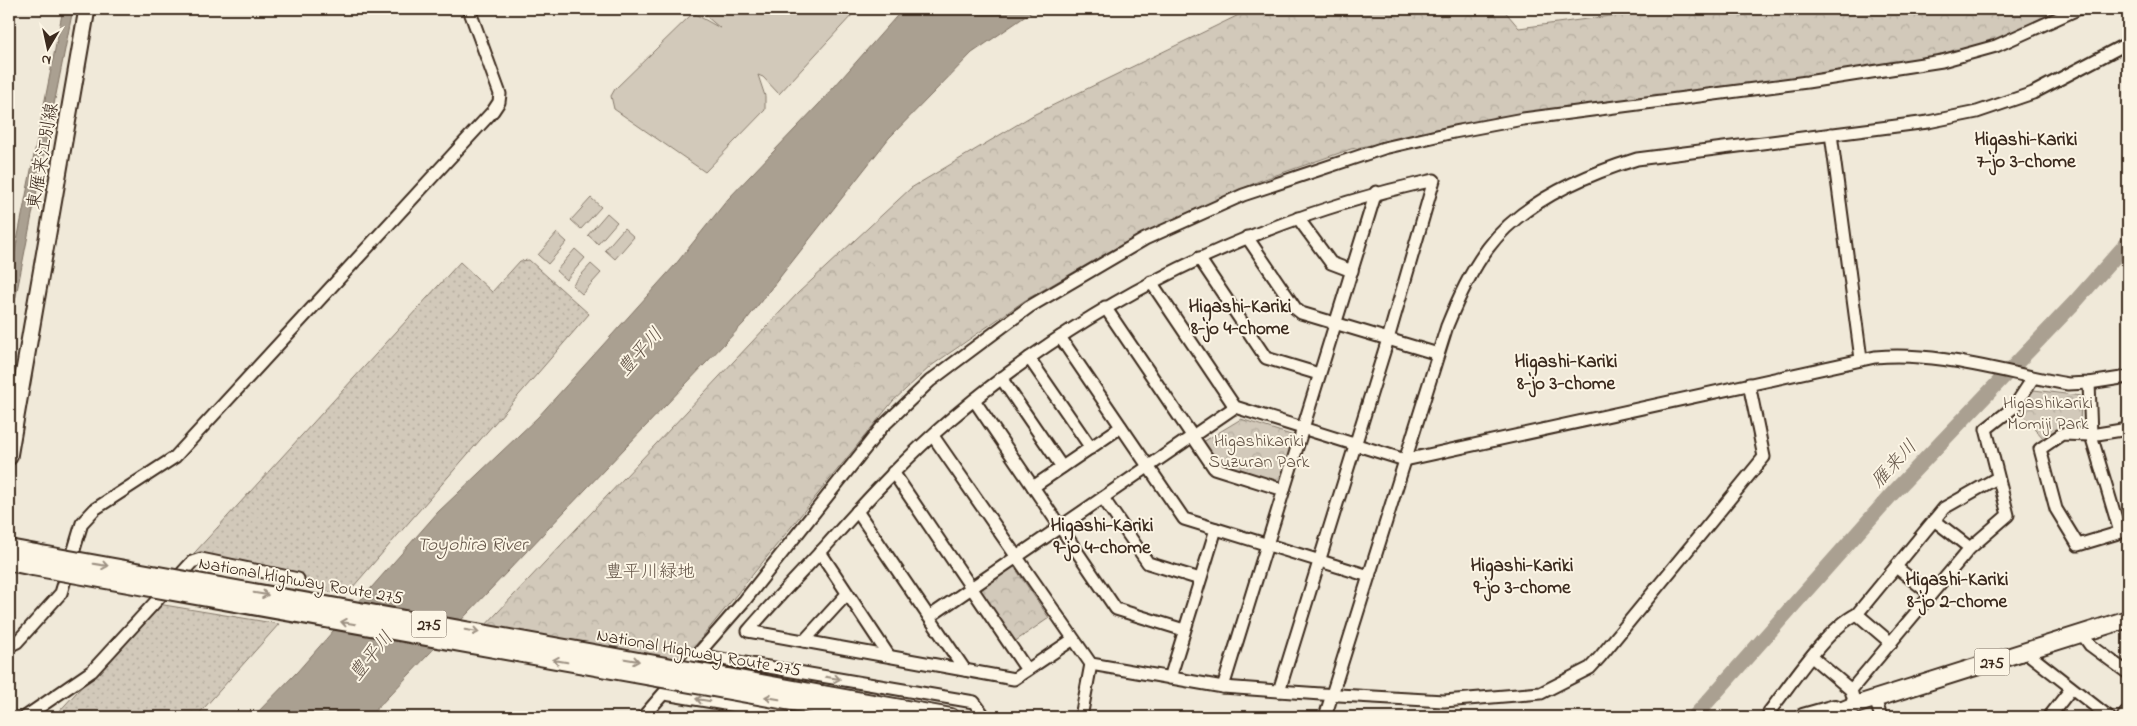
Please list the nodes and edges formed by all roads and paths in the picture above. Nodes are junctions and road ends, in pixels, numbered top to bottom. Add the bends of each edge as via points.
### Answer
1 (87, 9) edge
2 (469, 9) edge
3 (2078, 9) edge
4 (2128, 43) edge
5 (1832, 134) junction
6 (1376, 192) junction
7 (1298, 218) junction
8 (1247, 237) junction
9 (1199, 258) junction
10 (1352, 271) junction
11 (1151, 282) junction
12 (1105, 307) junction
13 (1336, 323) junction
14 (1060, 337) junction
15 (1388, 339) junction
16 (1438, 354) junction
17 (1029, 358) junction
18 (1861, 359) junction
19 (1319, 374) junction
20 (2128, 376) edge
21 (2028, 377) junction
22 (1001, 378) junction
23 (2089, 383) junction
24 (1749, 384) junction
25 (974, 400) junction
26 (1235, 407) junction
27 (1121, 428) junction
28 (1303, 428) junction
29 (2128, 429) edge
30 (2091, 434) junction
31 (932, 436) junction
32 (1193, 437) junction
33 (1355, 444) junction
34 (1091, 448) junction
35 (9, 457) edge
36 (1405, 460) junction
37 (1062, 467) junction
38 (1148, 467) junction
39 (893, 472) junction
40 (1997, 478) junction
41 (1033, 487) junction
42 (1284, 490) junction
43 (1104, 498) junction
44 (857, 511) junction
45 (1934, 520) junction
46 (1061, 528) junction
47 (1216, 529) junction
48 (2124, 531) edge
49 (1267, 544) junction
50 (9, 548) edge
51 (1970, 548) junction
52 (820, 552) junction
53 (1017, 557) junction
54 (35, 560) junction
55 (1319, 561) junction
56 (9, 562) edge
57 (1896, 567) junction
58 (1369, 576) junction
59 (298, 579) dead end
60 (1200, 579) junction
61 (972, 588) junction
62 (847, 594) junction
63 (1930, 594) junction
64 (1857, 614) junction
65 (929, 617) junction
66 (2128, 619) edge
67 (1184, 630) junction
68 (2082, 634) junction
69 (1072, 640) junction
70 (804, 641) junction
71 (1891, 643) junction
72 (9, 646) edge
73 (2026, 652) junction
74 (698, 655) junction
75 (889, 656) junction
76 (1812, 657) junction
77 (1090, 664) junction
78 (965, 670) junction
79 (1027, 670) junction
80 (2128, 673) edge
81 (1170, 678) junction
82 (1223, 687) junction
83 (2071, 689) junction
84 (1279, 691) junction
85 (665, 694) junction
86 (1332, 694) junction
87 (1853, 698) junction
88 (1875, 699) junction
89 (821, 700) junction
90 (2128, 710) edge
91 (25, 717) edge
92 (643, 717) edge
93 (802, 717) edge
94 (882, 717) edge
95 (951, 717) edge
96 (985, 717) edge
97 (1082, 717) edge
98 (1325, 717) edge
99 (1770, 717) edge
100 (1803, 717) edge
101 (1826, 717) edge
102 (1881, 717) edge
103 (2049, 717) edge
104 (2110, 717) edge
105 (2123, 717) edge

1 - 35 main road, 東雁来江別線
2 - 72 street via 500,94 494,111 175,456 94,509 82,523 61,593 17,642
3 - 74 street via 1996,46 1942,61 1758,89 1523,119 1384,148 1243,196 1145,239 1029,307 930,381 882,427 782,555
4 - 5 street via 2033,93 1992,108 1928,122
5 - 16 street via 1637,159 1574,182 1515,220 1489,246 1458,300
5 - 18 street
6 - 7 street
6 - 10 street
6 - 15 street via 1434,180
7 - 8 street
7 - 10 street via 1331,263
8 - 9 street
8 - 13 street via 1296,309
9 - 11 street
9 - 19 street via 1266,358
10 - 13 street
11 - 12 street
11 - 26 street
12 - 14 street
12 - 32 street
13 - 15 street
13 - 19 street
14 - 17 street
14 - 27 street
15 - 16 street
15 - 33 street
16 - 36 street
17 - 22 street
17 - 34 street
18 - 21 street via 1918,355
18 - 24 street
19 - 28 street
20 - 23 street
21 - 23 street via 2068,384
21 - 40 street via 2014,407 1986,429
22 - 25 street
22 - 37 street
23 - 30 street
24 - 36 street
24 - 86 street via 1764,457 1590,668 1541,692 1444,700
25 - 31 street
25 - 41 street
26 - 28 street
26 - 32 street
27 - 34 street
27 - 38 street
28 - 33 street
28 - 42 street
29 - 30 street
30 - 48 street
30 - 48 street via 2062,434 2040,449 2056,509 2078,545
31 - 39 street
31 - 53 street
32 - 38 street
32 - 42 street via 1214,468
33 - 36 street
33 - 55 street
34 - 37 street
36 - 58 street
37 - 41 street
38 - 43 street
38 - 47 street via 1184,519
39 - 44 street
39 - 61 street
40 - 45 street via 1944,508
40 - 51 street via 2008,515
41 - 46 street
42 - 49 street
43 - 46 street
43 - 60 street via 1148,563
44 - 52 street
44 - 65 street
45 - 51 street
45 - 57 street
46 - 53 street
46 - 67 street via 1116,609
47 - 49 street
47 - 60 street
49 - 55 street
49 - 82 street
50 - 54 highway, National Highway Route 275 / 275
51 - 63 street
52 - 62 street
52 - 70 street via 748,631
53 - 61 street
53 - 69 street
54 - 56 highway, National Highway Route 275 / 275
54 - 89 highway, National Highway Route 275 / 275, bridge
55 - 58 street
55 - 84 street
57 - 63 street
57 - 64 street
58 - 86 street
59 - 91 street via 201,559 192,562 92,671
60 - 67 street
61 - 65 street
61 - 79 street
62 - 70 street
62 - 75 street
63 - 71 street
64 - 71 street
64 - 76 street via 1845,620
65 - 78 street
66 - 68 highway, 275
67 - 81 street
68 - 73 highway, 275
68 - 80 street via 2090,645
69 - 77 street
69 - 79 street
70 - 75 street
71 - 87 street
73 - 83 street
73 - 88 highway, 275
74 - 85 street
74 -> 96 street via 974,702
75 - 78 street
76 - 87 street
76 - 99 street via 1769,712
77 - 81 street
77 - 97 street
78 - 79 street via 1014,678
81 - 82 street
82 - 84 street
83 - 103 street
83 - 104 street
84 - 86 street
85 - 92 street
93 -> 85 street
86 - 98 street
87 - 88 highway, 275
87 - 100 highway, 275
87 - 101 highway, 275
88 - 102 street
89 - 94 highway, 275
89 - 95 highway, 275
90 - 105 street

